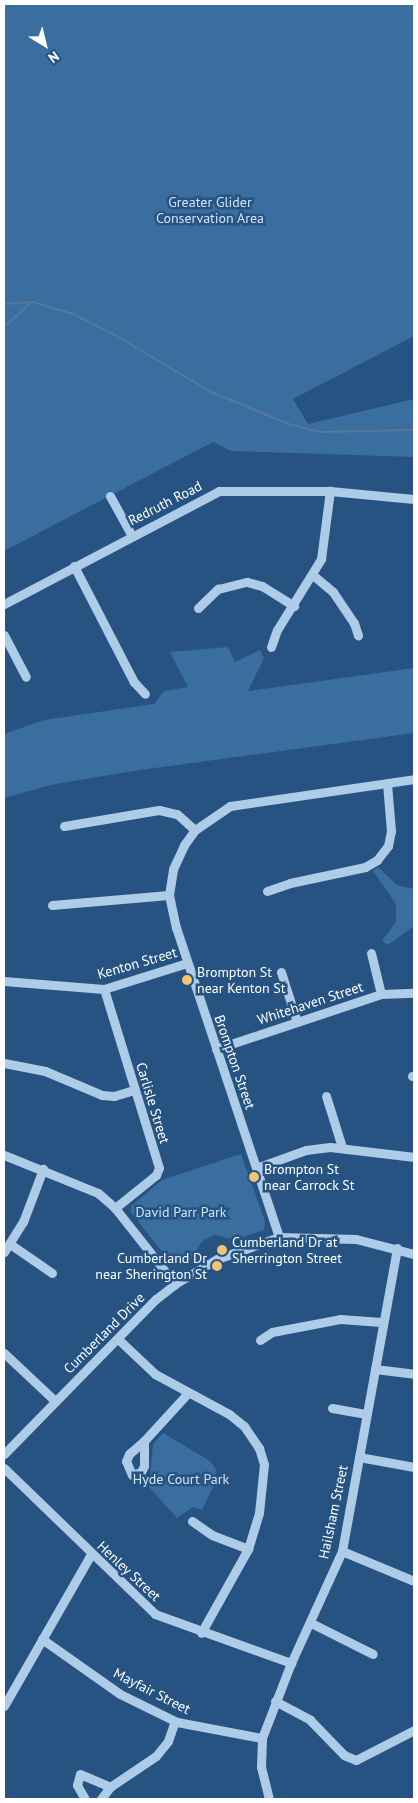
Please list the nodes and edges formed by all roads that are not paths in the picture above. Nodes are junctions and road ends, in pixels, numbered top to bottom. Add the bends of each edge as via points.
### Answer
1 (330, 491) junction
2 (110, 496) dead end
3 (414, 499) edge
4 (132, 536) junction
5 (74, 566) junction
6 (314, 576) junction
7 (4, 604) edge
8 (294, 606) junction
9 (198, 608) dead end
10 (4, 635) edge
11 (358, 635) dead end
12 (271, 646) dead end
13 (26, 677) dead end
14 (145, 694) dead end
15 (414, 779) edge
16 (387, 783) junction
17 (64, 826) dead end
18 (195, 830) junction
19 (267, 891) dead end
20 (169, 895) junction
21 (52, 905) dead end
22 (371, 952) dead end
23 (188, 963) junction
24 (281, 972) dead end
25 (4, 981) edge
26 (104, 988) junction
27 (414, 993) edge
28 (381, 994) junction
29 (297, 1022) junction
30 (216, 1049) junction
31 (4, 1063) edge
32 (134, 1090) junction
33 (326, 1096) dead end
34 (342, 1147) junction
35 (4, 1155) edge
36 (414, 1157) edge
37 (256, 1168) junction
38 (42, 1169) junction
39 (115, 1208) junction
40 (279, 1237) junction
41 (7, 1248) edge
42 (397, 1248) junction
43 (414, 1254) edge
44 (52, 1272) dead end
45 (175, 1284) junction
46 (381, 1322) junction
47 (118, 1339) junction
48 (260, 1340) dead end
49 (4, 1353) edge
50 (375, 1369) junction
51 (414, 1374) edge
52 (188, 1393) junction
53 (54, 1400) junction
54 (332, 1408) dead end
55 (366, 1414) junction
56 (144, 1441) dead end
57 (4, 1454) edge
58 (358, 1456) junction
59 (414, 1467) edge
60 (4, 1468) edge
61 (192, 1521) dead end
62 (248, 1549) junction
63 (342, 1551) junction
64 (91, 1554) junction
65 (414, 1581) edge
66 (311, 1623) junction
67 (201, 1633) junction
68 (42, 1639) junction
69 (373, 1654) dead end
70 (291, 1663) junction
71 (275, 1701) junction
72 (4, 1706) edge
73 (174, 1721) junction
74 (414, 1730) edge
75 (262, 1738) junction
76 (110, 1787) junction
77 (85, 1799) edge
78 (101, 1799) edge
79 (269, 1799) edge

1 - 3 street, Redruth Road
1 - 4 street, Redruth Road via 219,492
1 - 6 street via 321,559
2 - 4 street
4 - 5 street, Redruth Road
5 - 7 street, Redruth Road
5 - 14 street via 134,682
6 - 8 street
6 - 11 street via 333,592 354,623
8 - 9 street via 262,586 247,582 218,589
8 - 12 street
10 - 13 street
15 - 16 street, Brompton Street
16 - 18 street, Brompton Street via 240,803 217,812
16 - 19 street via 391,831 388,846 377,860 364,867 290,882
17 - 18 street via 159,810 177,814
18 - 20 street, Brompton Street via 175,861
20 - 21 street
20 - 23 street, Brompton Street
22 - 28 street
23 - 26 street, Kenton Street
23 - 30 street, Brompton Street
24 - 29 street
25 - 26 street, Kenton Street
26 - 32 street, Carlisle Street
27 - 28 street, Whitehaven Street
28 - 29 street, Whitehaven Street
29 - 30 street, Whitehaven Street
30 - 37 street, Brompton Street
31 - 32 street via 45,1071 102,1095 114,1096
32 - 39 street, Carlisle Street via 159,1168 156,1175
33 - 34 street
34 - 36 street
34 - 37 street via 306,1150
35 - 38 street
37 - 40 street, Brompton Street
38 - 39 street via 98,1193
38 - 41 street via 23,1222
39 - 45 street
40 - 42 street, Cumberland Drive via 356,1239
40 - 45 street, Cumberland Drive via 217,1259
41 - 44 street
42 - 43 street, Cumberland Drive
42 - 46 street, Hailsham Street
45 - 47 street, Cumberland Drive
46 - 48 street via 340,1319 272,1332
46 - 50 street, Hailsham Street
47 - 52 street via 155,1374
47 - 53 street, Cumberland Drive
49 - 53 street
50 - 51 street
50 - 55 street, Hailsham Street
52 - 56 street
52 - 62 street via 229,1414 244,1426 259,1448 265,1477
53 - 57 street, Cumberland Drive
54 - 55 street
55 - 58 street, Hailsham Street
58 - 59 street
58 - 63 street, Hailsham Street
60 - 64 street, Henley Street
61 - 62 street via 212,1535
62 - 67 street
63 - 65 street
63 - 66 street, Hailsham Street
64 - 67 street, Henley Street via 155,1614
64 - 68 street
66 - 69 street
66 - 70 street, Hailsham Street
67 - 70 street, Henley Street
68 - 72 street
68 - 73 street, Mayfair Street via 120,1694
70 - 71 street, Hailsham Street
71 - 74 street via 310,1720 344,1754 356,1760
71 - 75 street, Hailsham Street
73 - 75 street, Mayfair Street via 221,1733
73 - 76 street via 168,1741 156,1756
75 - 79 street, Hailsham Street via 261,1767
76 - 77 street via 80,1774 77,1786
76 - 78 street

